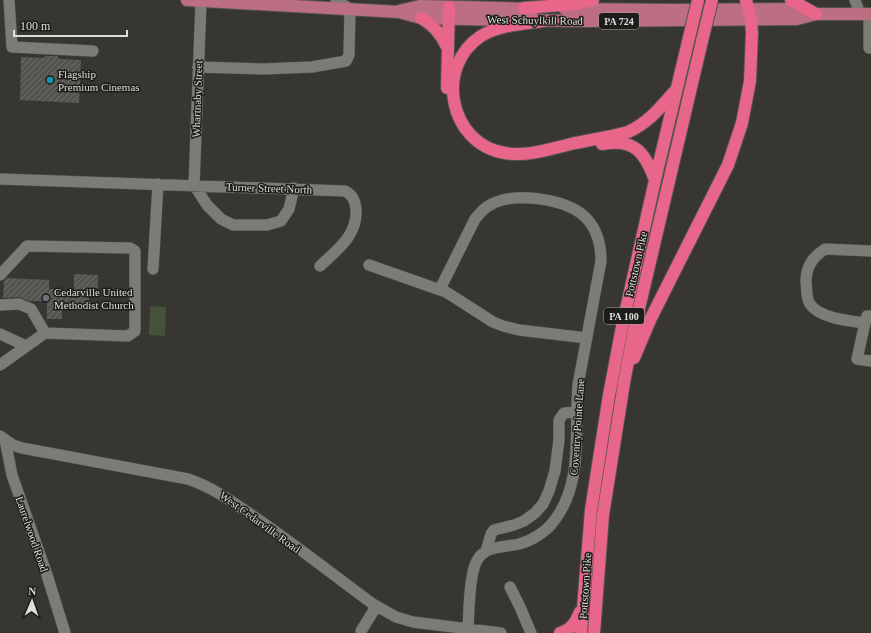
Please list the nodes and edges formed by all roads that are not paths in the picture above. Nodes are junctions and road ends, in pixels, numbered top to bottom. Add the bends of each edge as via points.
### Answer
1 (9, 0) edge
2 (187, 0) edge
3 (336, 0) edge
4 (593, 0) edge
5 (698, 0) edge
6 (712, 0) edge
7 (791, 0) edge
8 (855, 0) edge
9 (201, 2) junction
10 (267, 2) edge
11 (298, 3) edge
12 (441, 4) edge
13 (524, 8) junction
14 (350, 9) junction
15 (748, 10) edge
16 (399, 12) junction
17 (816, 14) junction
18 (867, 14) edge
19 (421, 18) junction
20 (449, 19) junction
21 (543, 21) junction
22 (448, 48) junction
23 (870, 48) edge
24 (93, 51) dead end
25 (198, 67) junction
26 (676, 89) junction
27 (0, 179) edge
28 (655, 180) junction
29 (158, 184) junction
30 (194, 185) junction
31 (294, 188) junction
32 (871, 251) edge
33 (369, 265) dead end
34 (320, 266) dead end
35 (153, 269) dead end
36 (0, 276) edge
37 (440, 289) junction
38 (0, 305) edge
39 (868, 320) edge
40 (45, 333) junction
41 (0, 334) edge
42 (866, 336) edge
43 (587, 338) junction
44 (26, 346) junction
45 (871, 361) edge
46 (0, 365) edge
47 (624, 383) junction
48 (577, 412) junction
49 (3, 438) edge
50 (486, 551) junction
51 (510, 587) dead end
52 (583, 605) junction
53 (376, 606) junction
54 (468, 629) junction
55 (359, 632) edge
56 (65, 633) edge
57 (502, 633) edge
58 (531, 633) edge
59 (560, 633) edge
60 (581, 633) edge
61 (594, 633) edge

1 - 24 street via 12,47
2 - 9 main road, West Schuylkill Road / PA 724
3 - 14 street
4 - 13 highway via 576,4
5 - 26 highway, Pottstown Pike / PA 100, bridge
6 - 47 highway, Pottstown Pike / PA 100, bridge
7 - 17 highway
8 - 18 street
9 - 10 main road, West Schuylkill Road / PA 724
9 - 25 street, Whartnaby Street
10 - 11 main road, West Schuylkill Road / PA 724
11 - 14 main road, West Schuylkill Road / PA 724
12 - 13 main road, West Schuylkill Road / PA 724
12 - 16 main road, West Schuylkill Road / PA 724
12 - 20 highway
13 - 15 main road, West Schuylkill Road / PA 724
14 - 16 main road, West Schuylkill Road / PA 724
14 - 25 street via 349,55 346,61 312,67 263,69
15 - 17 main road, West Schuylkill Road / PA 724 via 797,19
15 - 21 main road, West Schuylkill Road / PA 724
15 - 47 highway via 752,33 750,81 735,145 728,165 651,318
16 - 19 main road, West Schuylkill Road / PA 724
17 - 18 main road, West Schuylkill Road / PA 724
18 - 23 street
19 - 20 main road, West Schuylkill Road / PA 724
19 - 22 highway via 439,32
20 - 21 main road, West Schuylkill Road / PA 724
20 - 22 highway
21 - 26 highway via 506,27 482,36 465,52 457,67 453,95 458,117 470,135 490,149 526,154 628,132 651,118
22 - 28 highway via 448,107 458,130 479,150 497,158 522,160 606,143 622,143 641,152
25 - 30 street, Whartnaby Street
26 - 28 highway, Pottstown Pike / PA 100
27 - 29 street
28 - 52 highway, Pottstown Pike / PA 100 via 609,395 592,510
29 - 30 street
29 - 35 street
30 - 31 street, Turner Street North
30 - 31 street via 207,205 221,219 233,225 267,225 281,221 289,209
31 - 34 street, Turner Street North via 345,191 351,194 356,207 356,218 348,239
32 - 39 street via 825,248 814,258 806,277 809,303 814,308 833,318
33 - 37 street
36 - 40 street via 27,246 130,248 136,252 135,331 128,336
37 - 43 street via 502,326
37 - 43 street, Coventry Pointe Lane via 475,220 483,210 495,203 516,198 543,199 572,207 591,224 599,240 601,261
38 - 40 street via 19,304 31,308
39 - 42 street
40 - 44 street
41 - 44 street
42 - 45 street via 857,359
43 - 48 street, Coventry Pointe Lane via 578,386
44 - 46 street
47 - 61 highway, Pottstown Pike / PA 100 via 604,515
48 - 50 street via 564,412 558,420 555,471 543,504 524,521 494,530
48 - 50 street, Coventry Pointe Lane via 578,440 574,477 563,508 554,522 528,541
49 - 53 street, West Cedarville Road via 22,448 188,478 204,485 279,534
49 - 56 street, Laurelwood Road via 12,475
50 - 54 street via 475,566
51 - 58 street
52 - 59 highway via 571,628
52 - 60 highway, Pottstown Pike / PA 100
53 - 54 street, West Cedarville Road via 412,622
53 - 55 street
54 - 57 street, West Cedarville Road

